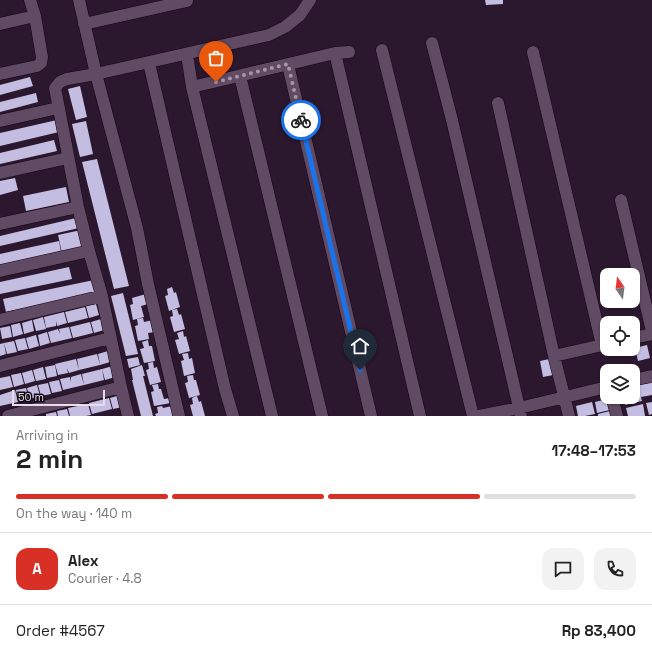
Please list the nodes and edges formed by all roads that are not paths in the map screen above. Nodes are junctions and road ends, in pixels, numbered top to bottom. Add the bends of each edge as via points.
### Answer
1 (30, 0) edge
2 (79, 0) edge
3 (310, 0) edge
4 (187, 1) edge
5 (35, 16) junction
6 (0, 24) edge
7 (84, 24) junction
8 (432, 43) dead end
9 (382, 50) dead end
10 (349, 52) dead end
11 (533, 52) dead end
12 (335, 53) junction
13 (188, 61) dead end
14 (149, 63) junction
15 (288, 64) junction
16 (0, 74) edge
17 (96, 74) junction
18 (240, 76) junction
19 (192, 87) junction
20 (498, 103) dead end
21 (58, 108) junction
22 (0, 121) edge
23 (68, 158) junction
24 (0, 173) edge
25 (621, 200) dead end
26 (78, 207) junction
27 (0, 224) edge
28 (89, 251) junction
29 (0, 271) edge
30 (102, 296) junction
31 (0, 320) edge
32 (600, 324) edge
33 (652, 332) edge
34 (640, 336) edge
35 (110, 338) junction
36 (600, 345) edge
37 (554, 356) junction
38 (0, 366) edge
39 (652, 376) edge
40 (640, 379) edge
41 (121, 387) junction
42 (600, 389) edge
43 (564, 397) junction
44 (614, 404) edge
45 (520, 412) edge
46 (8, 416) edge
47 (128, 416) edge
48 (179, 416) edge
49 (233, 416) edge
50 (272, 416) edge
51 (322, 416) edge
52 (371, 416) edge
53 (420, 416) edge
54 (473, 416) edge
55 (480, 416) edge
56 (569, 416) edge
57 (617, 416) edge

1 - 5 street
2 - 7 street
3 - 14 street via 300,15 269,35
4 - 7 street
5 - 6 street
5 - 16 street via 41,63
7 - 17 street
8 - 45 street
9 - 54 street
10 - 12 street
11 - 32 street
12 - 15 street
12 - 53 street
13 - 19 street
14 - 17 street
14 - 49 street
15 - 18 street
15 - 52 street
17 - 21 street via 60,82 55,88
17 - 48 street via 137,228
18 - 19 street
18 - 51 street
19 - 50 street
20 - 37 street
21 - 22 street
21 - 23 street
23 - 24 street
23 - 26 street
25 - 33 street
26 - 27 street
26 - 28 street
28 - 29 street
28 - 30 street
30 - 31 street
30 - 35 street
33 - 34 street
35 - 38 street
35 - 41 street
36 - 37 street
37 - 43 street
39 - 40 street
41 - 46 street
41 - 47 street
42 - 43 street
43 - 45 street
43 - 56 street
44 - 57 street
45 - 55 street

